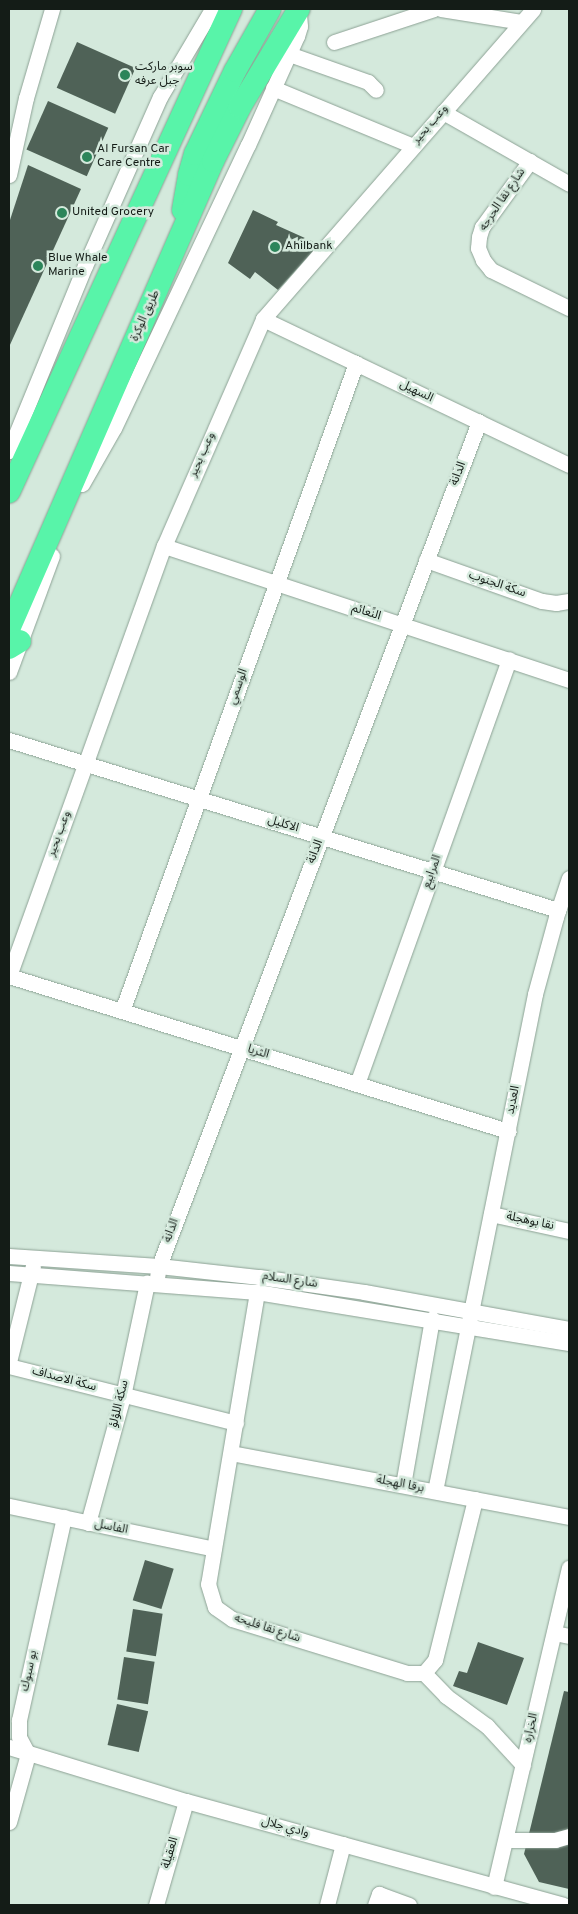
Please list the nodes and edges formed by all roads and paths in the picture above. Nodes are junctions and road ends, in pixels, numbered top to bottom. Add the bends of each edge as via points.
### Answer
1 (52, 9) edge
2 (212, 9) edge
3 (230, 9) edge
4 (270, 9) edge
5 (298, 9) edge
6 (434, 9) edge
7 (441, 9) edge
8 (529, 13) edge
9 (334, 42) dead end
10 (289, 54) junction
11 (275, 84) junction
12 (376, 90) dead end
13 (304, 91) dead end
14 (443, 112) junction
15 (413, 146) junction
16 (530, 161) junction
17 (9, 175) edge
18 (569, 184) edge
19 (180, 239) junction
20 (569, 308) edge
21 (263, 319) junction
22 (356, 363) junction
23 (479, 422) junction
24 (9, 451) edge
25 (569, 465) edge
26 (9, 492) edge
27 (164, 546) junction
28 (426, 560) junction
29 (276, 583) junction
30 (569, 601) edge
31 (402, 625) junction
32 (12, 639) edge
33 (509, 659) junction
34 (9, 672) edge
35 (569, 680) edge
36 (9, 740) edge
37 (86, 763) junction
38 (199, 798) junction
39 (322, 837) junction
40 (433, 872) junction
41 (569, 878) edge
42 (561, 916) edge
43 (9, 976) edge
44 (122, 1012) junction
45 (242, 1048) junction
46 (357, 1084) junction
47 (508, 1131) junction
48 (491, 1214) junction
49 (569, 1231) edge
50 (9, 1256) edge
51 (36, 1258) junction
52 (159, 1266) junction
53 (9, 1273) edge
54 (30, 1275) junction
55 (151, 1284) junction
56 (257, 1292) junction
57 (470, 1318) junction
58 (432, 1319) junction
59 (569, 1329) edge
60 (569, 1343) edge
61 (9, 1362) edge
62 (9, 1366) edge
63 (123, 1396) junction
64 (236, 1423) junction
65 (231, 1453) junction
66 (403, 1485) junction
67 (434, 1491) junction
68 (475, 1499) junction
69 (9, 1506) edge
70 (569, 1517) edge
71 (64, 1518) junction
72 (88, 1523) junction
73 (214, 1549) junction
74 (569, 1568) edge
75 (554, 1633) junction
76 (569, 1636) edge
77 (424, 1673) junction
78 (9, 1747) edge
79 (28, 1754) junction
80 (523, 1765) junction
81 (186, 1801) junction
82 (9, 1822) edge
83 (569, 1836) edge
84 (506, 1840) junction
85 (343, 1844) junction
86 (494, 1887) junction
87 (156, 1905) edge
88 (327, 1905) edge
89 (375, 1905) edge
90 (409, 1905) edge
91 (562, 1905) edge

1 - 17 street via 26,98
2 - 24 street via 160,97 85,266
3 - 26 highway
4 - 19 highway via 235,71 195,154 188,175
5 - 10 street, طريق الوكرة via 300,26
5 - 19 highway, طريق الوكرة via 223,140
6 - 9 street
7 - 8 street
8 - 14 street, وعب بحير
10 - 11 street, طريق الوكرة
10 - 12 street via 368,82
11 - 13 street
11 - 15 street
11 - 32 street, طريق الوكرة via 114,428 84,480
14 - 15 street, وعب بحير
14 - 16 street
15 - 21 street, وعب بحير
16 - 18 street
16 - 20 street, شارع نقا الحرجه via 482,226 478,248 491,270
19 - 32 highway, طريق الوكرة via 69,486
21 - 22 street, السهيل
21 - 27 street, وعب بحير
22 - 23 street, السهيل
22 - 29 street, الوسمي
23 - 25 street, السهيل
23 - 28 street, الدانة
27 - 29 street, النًعائم
27 - 37 street, وعب بحير
28 - 30 street, سكة الجنوب via 542,601
28 - 31 street, الدانة
29 - 31 street, النًعائم
29 - 38 street, الوسمي
31 - 33 street, النًعائم
31 - 39 street, الدانة
32 - 34 street
33 - 35 street, النًعائم
33 - 40 street, المرابيع
36 - 37 street, الاكليل
37 - 38 street, الاكليل
37 - 43 street, وعب بحير
38 - 39 street, الاكليل
38 - 44 street, الوسمي
39 - 40 street, الاكليل
39 - 45 street, الدانة
40 - 42 street, الاكليل
40 - 46 street, المرابيع
41 - 42 street, العديد
42 - 47 street, العديد via 535,994
43 - 44 street, الثريا
44 - 45 street, الثريا
45 - 46 street, الثريا
45 - 52 street, الدانة
46 - 47 street, الثريا
47 - 48 street, العديد
48 - 49 street, نقا بوهجلة
48 - 57 street, العديد
50 - 51 street, شارع السلام
51 - 52 street, شارع السلام
51 - 54 street
52 - 55 street, الدانة
52 - 57 street, شارع السلام via 259,1277
53 - 54 street, شارع السلام
54 - 55 street, شارع السلام
54 - 61 street
55 - 56 street, شارع السلام
55 - 63 street, سكة اللؤلؤ
56 - 58 street, شارع السلام
56 - 64 street, شارع نقا فليحه
57 - 58 street, شارع السلام
57 - 59 street, شارع السلام
57 - 60 street, شارع السلام
57 - 67 street, العديد
58 - 66 street
62 - 63 street, سكة الاصداف
63 - 64 street, سكة الاصداف
63 - 72 street, سكة اللؤلؤ
64 - 65 street, شارع نقا فليحه
65 - 66 street, برقا الهجلة
65 - 73 street, شارع نقا فليحه
66 - 67 street, برقا الهجلة
67 - 68 street, برقا الهجلة
68 - 70 street, برقا الهجلة
68 - 77 street via 435,1660
69 - 71 street, الفاسل
71 - 72 street, الفاسل
71 - 79 street, بو سبوك via 19,1720 19,1737
72 - 73 street, الفاسل
73 - 77 street, شارع نقا فليحه via 208,1584 215,1607 232,1619 407,1674
74 - 75 street, الخراره
75 - 76 street
75 - 80 street, الخراره
77 - 80 street via 446,1696 487,1726
78 - 79 street, وادي جلال
79 - 81 street, وادي جلال
79 - 82 street
80 - 84 street, الخراره
81 - 85 street, وادي جلال
81 - 87 street, العقيلة
83 - 84 street via 555,1840
84 - 86 street, الخراره
85 - 86 street, وادي جلال
85 - 88 street
86 - 91 street, وادي جلال
89 - 90 street via 379,1894

